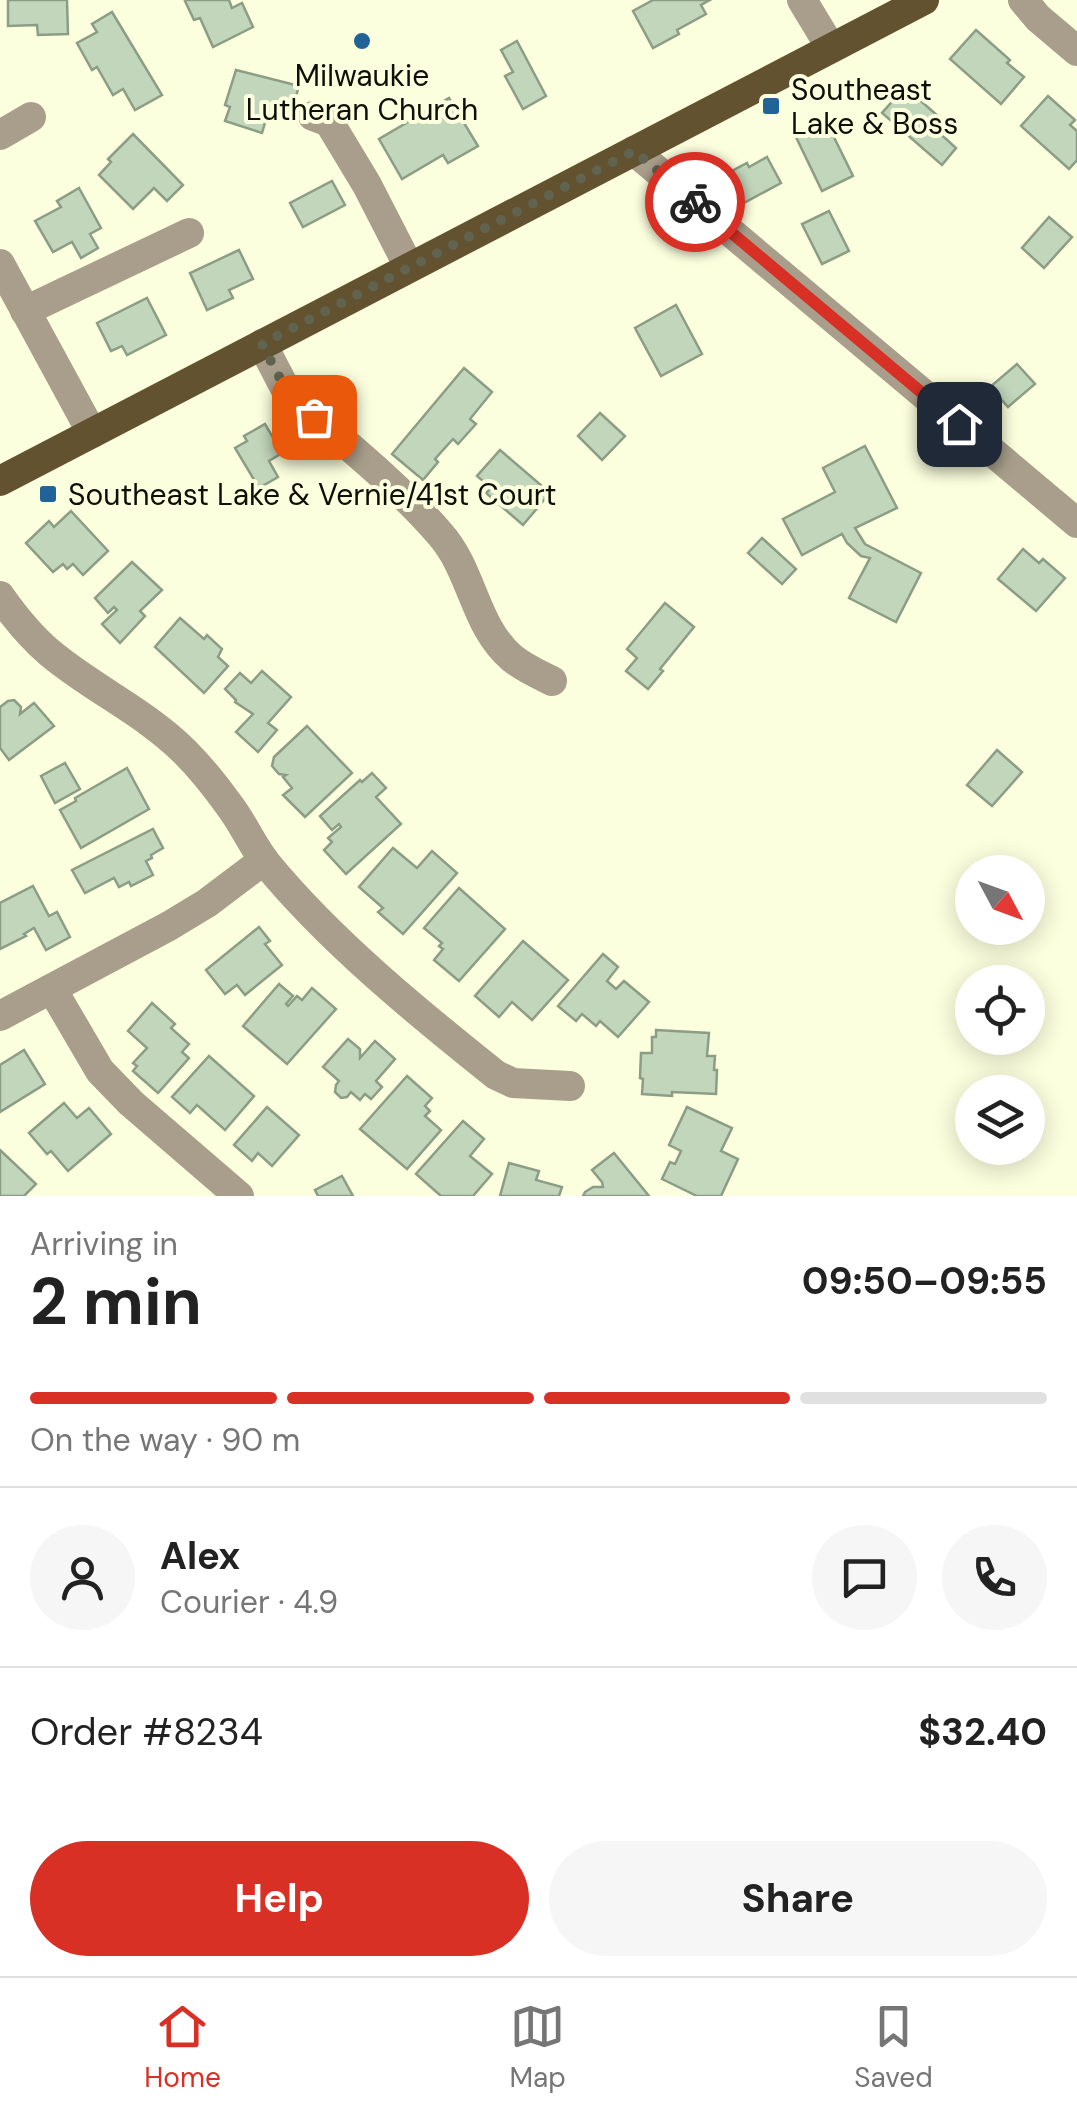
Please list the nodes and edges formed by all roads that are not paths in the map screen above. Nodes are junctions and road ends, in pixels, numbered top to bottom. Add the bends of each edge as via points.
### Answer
1 (802, 0) edge
2 (924, 0) edge
3 (1023, 0) edge
4 (830, 48) junction
5 (1077, 51) edge
6 (313, 116) dead end
7 (31, 117) dead end
8 (0, 135) edge
9 (634, 151) junction
10 (189, 233) dead end
11 (0, 264) edge
12 (409, 267) junction
13 (26, 311) junction
14 (262, 344) junction
15 (92, 433) junction
16 (0, 481) edge
17 (1077, 524) edge
18 (0, 596) edge
19 (552, 682) dead end
20 (264, 860) junction
21 (52, 989) junction
22 (0, 1016) edge
23 (570, 1086) dead end
24 (239, 1196) edge

1 - 4 street
2 - 4 main road
3 - 5 street
4 - 9 main road
6 - 12 street via 329,122
7 - 8 street
9 - 12 main road
9 - 17 street
10 - 13 street
11 - 13 street
12 - 14 main road
13 - 15 street
14 - 15 main road
14 - 19 street via 294,400 440,534 464,570 486,626 510,656
15 - 16 main road
18 - 20 street via 49,652 185,752 230,805
20 - 21 street via 207,902
20 - 23 street via 356,956 496,1075 513,1083
21 - 22 street
21 - 24 street via 100,1071

